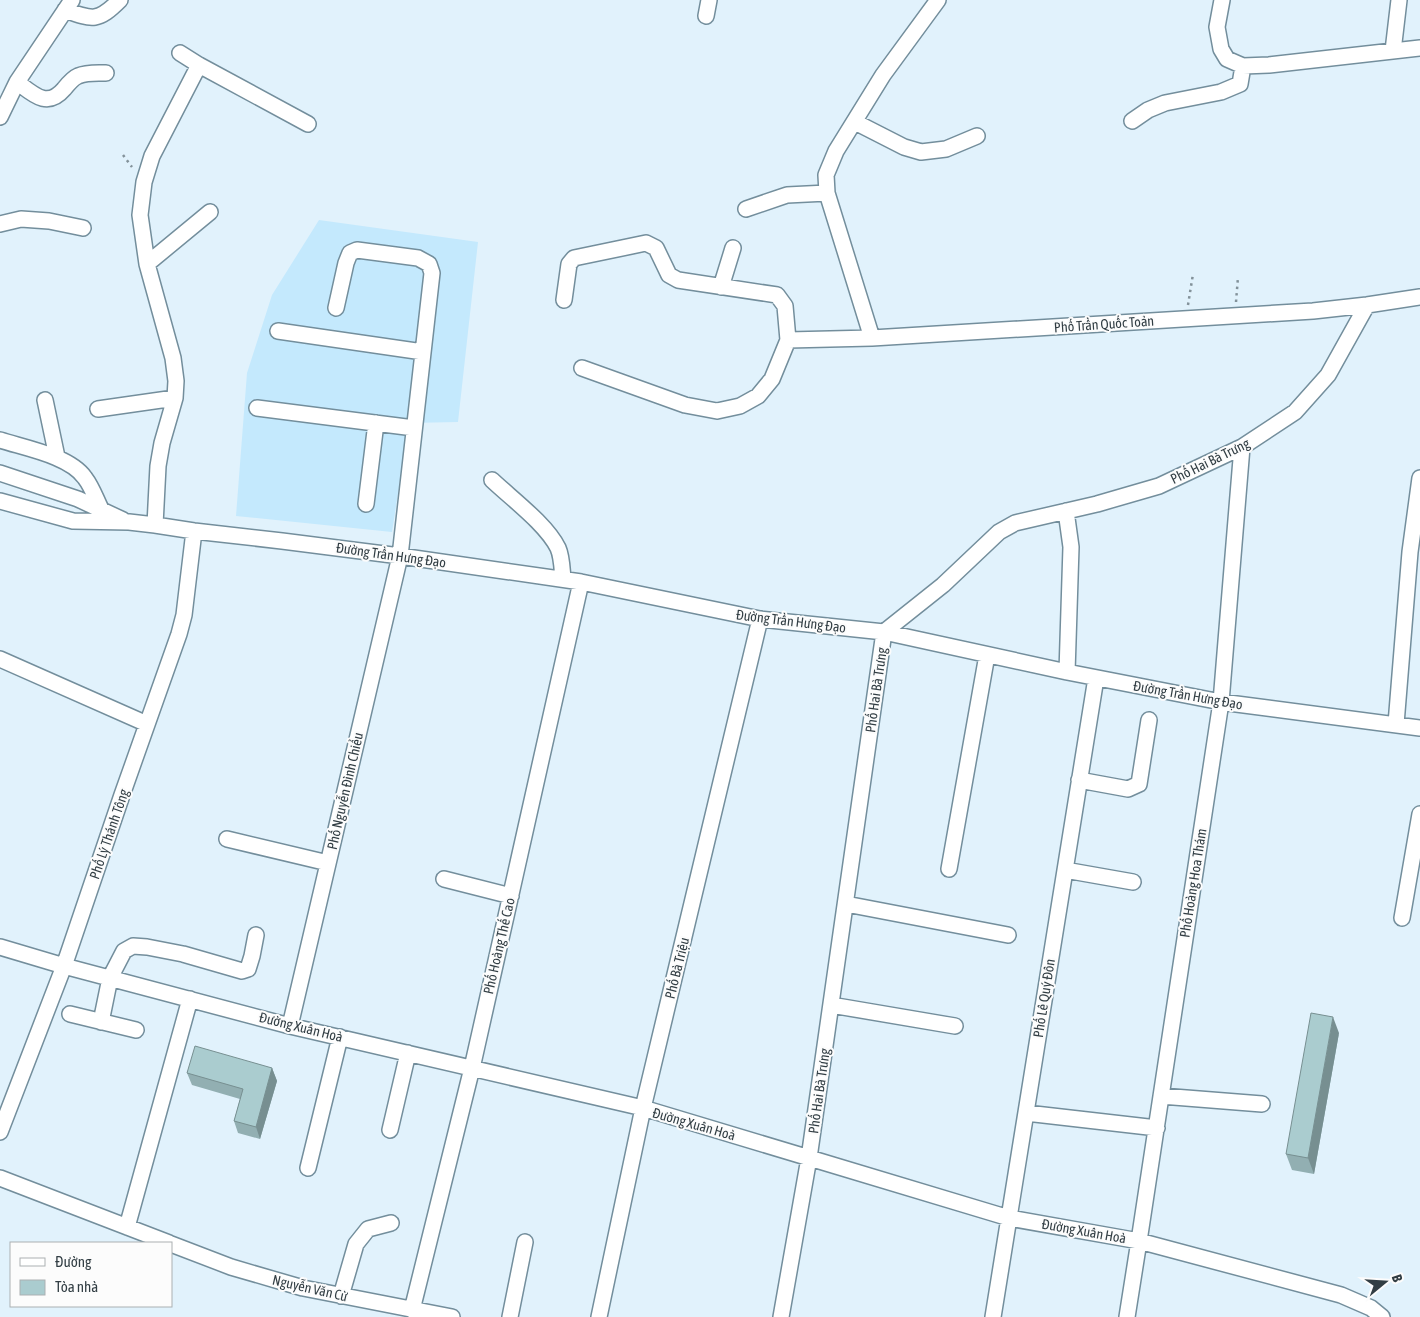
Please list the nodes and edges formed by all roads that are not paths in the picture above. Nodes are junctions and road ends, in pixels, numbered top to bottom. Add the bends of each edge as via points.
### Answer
1 (120, 0) edge
2 (709, 0) edge
3 (938, 0) edge
4 (1222, 0) edge
5 (1399, 0) edge
6 (68, 5) edge
7 (706, 16) dead end
8 (1420, 48) edge
9 (1393, 51) junction
10 (180, 53) dead end
11 (200, 65) junction
12 (1243, 66) junction
13 (106, 73) dead end
14 (17, 82) junction
15 (0, 117) edge
16 (1132, 121) dead end
17 (855, 122) junction
18 (308, 124) dead end
19 (977, 136) dead end
20 (827, 194) junction
21 (746, 209) dead end
22 (210, 212) dead end
23 (0, 224) edge
24 (82, 228) dead end
25 (734, 248) dead end
26 (147, 264) junction
27 (721, 287) junction
28 (1420, 297) edge
29 (564, 300) dead end
30 (1367, 305) junction
31 (336, 308) dead end
32 (278, 330) dead end
33 (872, 338) junction
34 (788, 340) junction
35 (423, 352) junction
36 (582, 368) dead end
37 (175, 398) junction
38 (46, 400) dead end
39 (257, 408) dead end
40 (98, 409) dead end
41 (376, 423) junction
42 (414, 428) junction
43 (0, 440) edge
44 (1242, 447) junction
45 (57, 458) junction
46 (0, 473) edge
47 (1420, 478) edge
48 (492, 480) dead end
49 (0, 501) edge
50 (366, 504) dead end
51 (101, 509) junction
52 (1066, 511) junction
53 (129, 522) junction
54 (155, 525) junction
55 (194, 531) junction
56 (400, 556) junction
57 (563, 579) junction
58 (581, 582) junction
59 (760, 620) junction
60 (884, 632) junction
61 (987, 655) junction
62 (0, 659) edge
63 (1067, 672) junction
64 (1096, 678) junction
65 (1220, 702) junction
66 (1149, 720) dead end
67 (147, 724) junction
68 (1396, 724) junction
69 (1420, 728) edge
70 (1079, 780) junction
71 (1420, 814) edge
72 (227, 839) dead end
73 (328, 863) junction
74 (949, 869) dead end
75 (1065, 870) junction
76 (444, 879) dead end
77 (1133, 882) dead end
78 (511, 896) junction
79 (846, 904) junction
80 (1402, 918) dead end
81 (256, 935) dead end
82 (1008, 935) dead end
83 (0, 947) edge
84 (64, 966) junction
85 (110, 978) junction
86 (190, 999) junction
87 (831, 1005) junction
88 (70, 1014) dead end
89 (101, 1022) junction
90 (290, 1026) junction
91 (955, 1026) dead end
92 (136, 1030) dead end
93 (340, 1037) junction
94 (408, 1053) junction
95 (472, 1068) junction
96 (1161, 1096) junction
97 (1262, 1104) dead end
98 (643, 1108) junction
99 (1026, 1113) junction
100 (1157, 1128) junction
101 (390, 1130) dead end
102 (0, 1132) edge
103 (809, 1158) junction
104 (308, 1168) dead end
105 (0, 1178) edge
106 (1009, 1218) junction
107 (391, 1223) dead end
108 (127, 1227) junction
109 (165, 1242) edge
110 (524, 1242) dead end
111 (1140, 1242) junction
112 (172, 1245) edge
113 (341, 1296) junction
114 (412, 1310) junction
115 (452, 1317) edge
116 (510, 1317) edge
117 (599, 1317) edge
118 (781, 1317) edge
119 (993, 1317) edge
120 (1127, 1317) edge
121 (1382, 1317) edge

1 - 6 street via 100,17 88,18
2 - 7 street
3 - 17 street via 883,75
4 - 12 street via 1217,28 1221,49 1227,59
5 - 9 street
6 - 14 street
8 - 9 street
9 - 12 street
10 - 11 street
11 - 18 street
11 - 26 street via 152,156 144,182 140,215
12 - 16 street via 1240,84 1221,92 1166,103
13 - 14 street via 76,76 59,94 47,99 40,98
14 - 15 street
17 - 19 street via 904,147 922,152 946,149
17 - 20 street via 836,151 826,175
20 - 21 street via 787,195
20 - 33 street
22 - 26 street
23 - 24 street via 21,220 49,221
25 - 27 street
26 - 37 street via 173,358
27 - 29 street via 678,280 669,275 656,248 646,243 574,258 569,264
27 - 34 street via 778,295 785,306
28 - 30 street, Phố Trần Quốc Toản
30 - 33 street, Phố Trần Quốc Toản
30 - 44 street, Phố Hai Bà Trưng via 1328,375 1295,412
31 - 35 street, Phố Nguyễn Đình Chiểu via 350,253 357,250 418,258 429,264 432,273
32 - 35 street
33 - 34 street, Phố Trần Quốc Toản
34 - 36 street via 772,379 758,396 740,406 717,411 685,405
35 - 42 street, Phố Nguyễn Đình Chiểu
37 - 40 street
37 - 54 street via 158,466
38 - 45 street
39 - 41 street
41 - 42 street
41 - 50 street
42 - 56 street, Phố Nguyễn Đình Chiểu
43 - 45 street
44 - 52 street, Phố Hai Bà Trưng via 1159,486
44 - 65 street, Phố Hoàng Hoa Thám
45 - 51 street via 74,465 85,478
46 - 51 street, Đường Trần Hưng Đạo
47 - 68 street via 1410,552
48 - 57 street via 553,540
49 - 53 street, Đường Trần Hưng Đạo via 73,521
51 - 53 street, Đường Trần Hưng Đạo
52 - 60 street, Phố Hai Bà Trưng via 1015,523 999,532 943,585
52 - 63 street via 1071,547
53 - 54 street, Đường Trần Hưng Đạo
54 - 55 street, Đường Trần Hưng Đạo
55 - 56 street, Đường Trần Hưng Đạo
55 - 67 street, Phố Lý Thánh Tông via 184,615
56 - 57 street, Đường Trần Hưng Đạo
56 - 73 street, Phố Nguyễn Đình Chiểu
57 - 58 street, Đường Trần Hưng Đạo
58 - 59 street, Đường Trần Hưng Đạo
58 - 78 street, Phố Hoàng Thế Cao
59 - 60 street, Đường Trần Hưng Đạo
59 - 98 street, Phố Bà Triệu
60 - 61 street, Đường Trần Hưng Đạo
60 - 79 street, Phố Hai Bà Trưng
61 - 63 street, Đường Trần Hưng Đạo
61 - 74 street
62 - 67 street
63 - 64 street, Đường Trần Hưng Đạo
64 - 65 street, Đường Trần Hưng Đạo
64 - 70 street, Phố Lê Quý Đôn
65 - 68 street, Đường Trần Hưng Đạo
65 - 96 street, Phố Hoàng Hoa Thám
66 - 70 street via 1139,784 1128,789
67 - 84 street, Phố Lý Thánh Tông
68 - 69 street, Đường Trần Hưng Đạo
70 - 75 street, Phố Lê Quý Đôn
71 - 80 street
72 - 73 street
73 - 90 street, Phố Nguyễn Đình Chiểu
75 - 77 street
75 - 99 street, Phố Lê Quý Đôn
76 - 78 street
78 - 95 street, Phố Hoàng Thế Cao
79 - 82 street
79 - 87 street, Phố Hai Bà Trưng
81 - 85 street via 248,969 242,971 184,954 133,946 124,951
83 - 84 street, Đường Xuân Hoà
84 - 85 street, Đường Xuân Hoà
84 - 102 street, Phố Lý Thánh Tông
85 - 86 street, Đường Xuân Hoà
85 - 89 street
86 - 90 street, Đường Xuân Hoà
86 - 108 street
87 - 91 street
87 - 103 street, Phố Hai Bà Trưng
88 - 89 street
89 - 92 street
90 - 93 street, Đường Xuân Hoà
93 - 94 street, Đường Xuân Hoà
93 - 104 street
94 - 95 street, Đường Xuân Hoà
94 - 101 street
95 - 98 street, Đường Xuân Hoà
95 - 114 street, Phố Hoàng Thế Cao
96 - 97 street
96 - 100 street, Phố Hoàng Hoa Thám
98 - 103 street, Đường Xuân Hoà
98 - 117 street, Phố Bà Triệu
99 - 100 street
99 - 106 street, Phố Lê Quý Đôn
100 - 111 street, Phố Hoàng Hoa Thám
103 - 106 street, Đường Xuân Hoà
103 - 118 street, Phố Hai Bà Trưng
105 - 108 street, Nguyễn Văn Cừ
106 - 111 street, Đường Xuân Hoà
106 - 119 street, Phố Lê Quý Đôn
107 - 113 street via 368,1229 356,1244
108 - 109 street, Nguyễn Văn Cừ
110 - 116 street
111 - 120 street, Phố Hoàng Hoa Thám
111 - 121 street, Đường Xuân Hoà via 1341,1296 1370,1308
112 - 113 street, Nguyễn Văn Cừ via 231,1267
113 - 114 street, Nguyễn Văn Cừ
114 - 115 street, Nguyễn Văn Cừ

